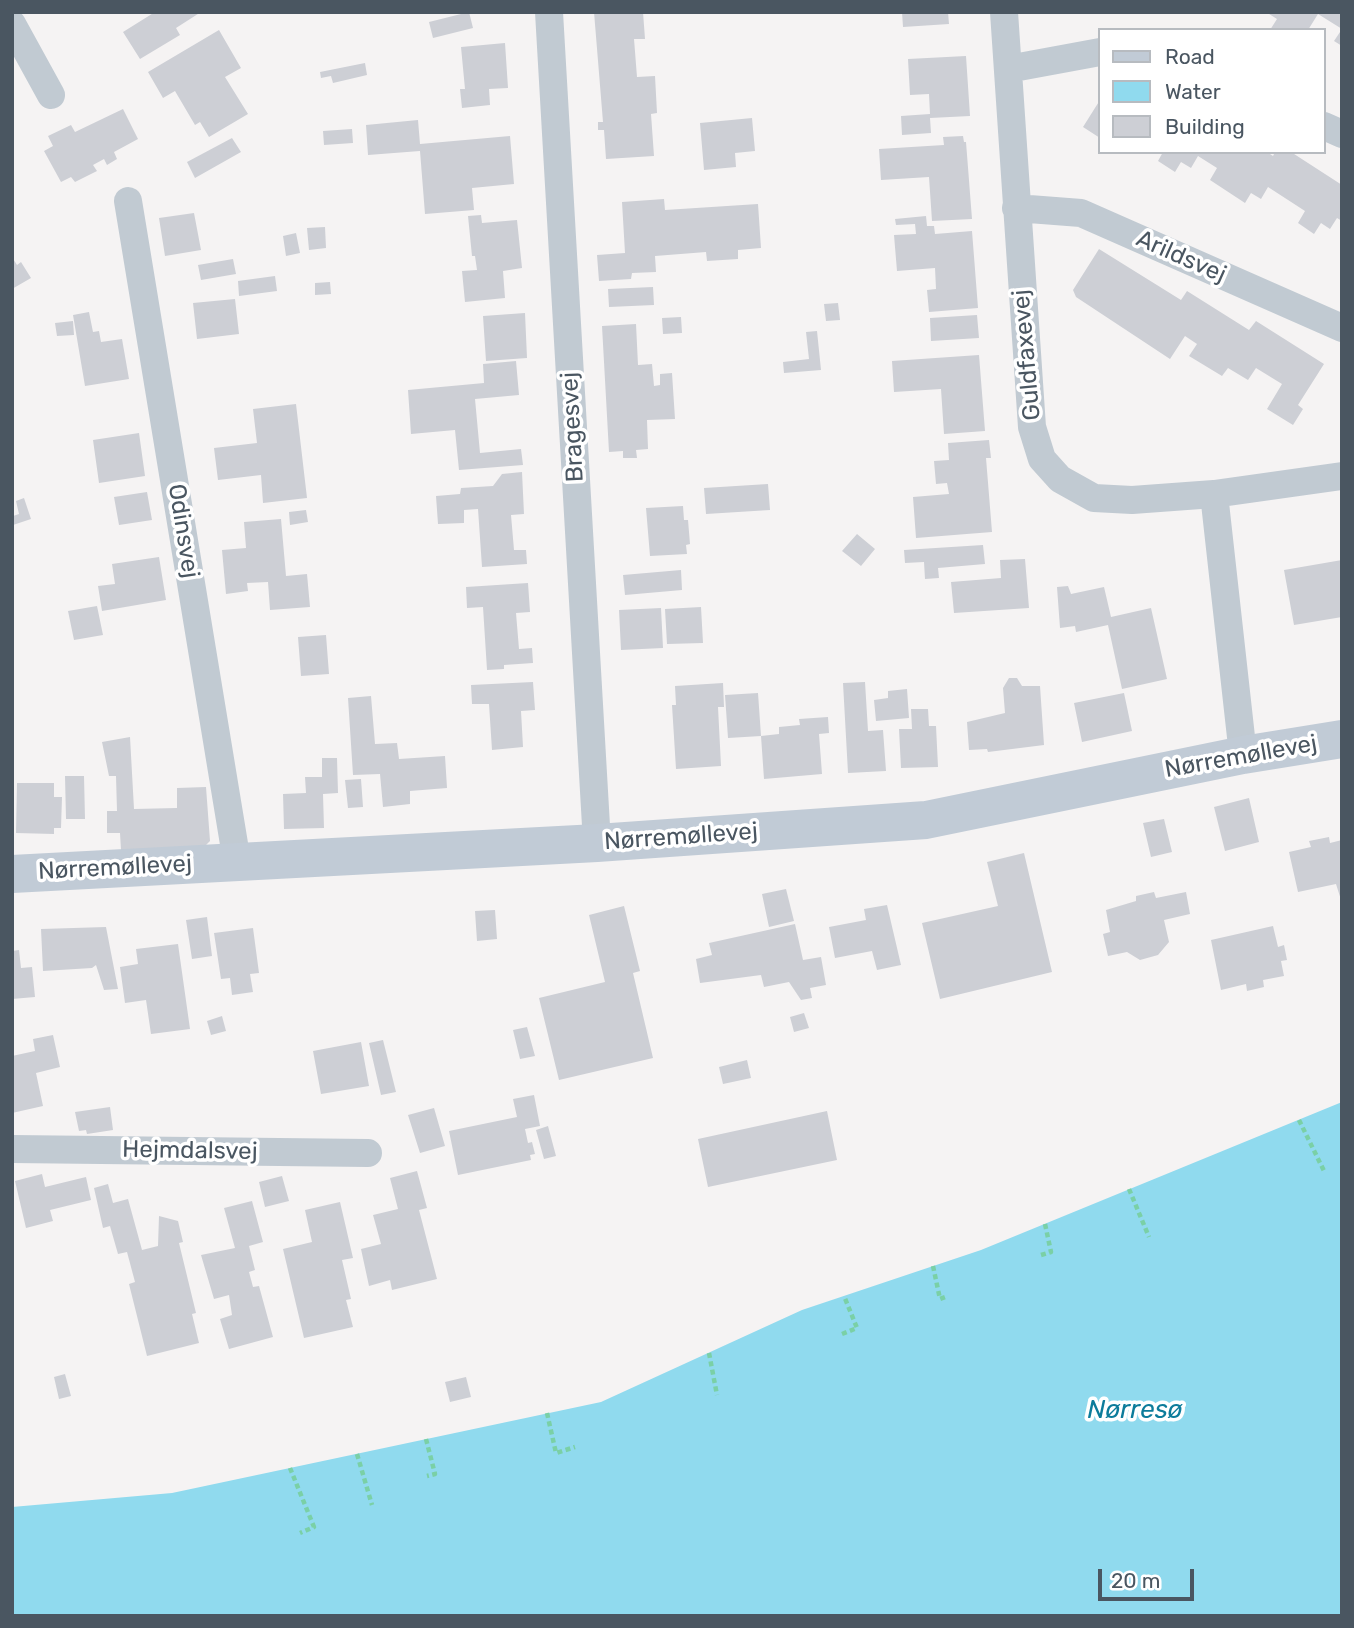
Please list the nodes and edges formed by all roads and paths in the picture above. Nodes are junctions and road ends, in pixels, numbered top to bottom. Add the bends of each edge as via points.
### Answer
1 (549, 12) edge
2 (1004, 12) edge
3 (12, 24) edge
4 (1098, 52) edge
5 (1008, 69) junction
6 (51, 95) dead end
7 (1326, 127) edge
8 (1342, 134) edge
9 (128, 201) dead end
10 (1016, 208) junction
11 (1342, 328) edge
12 (1342, 476) edge
13 (1214, 494) junction
14 (1342, 739) edge
15 (1243, 755) junction
16 (597, 843) junction
17 (237, 862) junction
18 (12, 873) edge
19 (1299, 1119) dead end
20 (12, 1149) edge
21 (368, 1153) dead end
22 (1325, 1173) dead end
23 (1129, 1189) dead end
24 (1045, 1224) dead end
25 (1149, 1237) dead end
26 (1041, 1255) dead end
27 (933, 1266) dead end
28 (844, 1296) dead end
29 (948, 1296) dead end
30 (842, 1334) dead end
31 (709, 1353) dead end
32 (717, 1395) dead end
33 (547, 1413) dead end
34 (426, 1439) dead end
35 (575, 1447) dead end
36 (357, 1454) dead end
37 (290, 1468) dead end
38 (427, 1476) dead end
39 (372, 1505) dead end
40 (300, 1533) dead end

1 - 16 street, Bragesvej
2 - 5 street, Guldfaxevej
3 - 6 street
4 - 5 street
5 - 10 street, Guldfaxevej
7 - 8 street
9 - 17 street, Odinsvej
10 - 11 street, Arildsvej via 1081,213
10 - 13 street, Guldfaxevej via 1032,427 1042,459 1060,479 1094,498
12 - 13 street
13 - 15 street
14 - 15 street, Nørremøllevej
15 - 16 street, Nørremøllevej via 926,820
16 - 17 street, Nørremøllevej
17 - 18 street, Nørremøllevej
19 - 22 path
20 - 21 street, Hejmdalsvej
23 - 25 path
24 - 26 path via 1051,1252
27 - 29 path via 940,1298
28 - 30 path via 857,1328
31 - 32 path
33 - 35 path via 556,1453
34 - 38 path via 435,1474
36 - 39 path
37 - 40 path via 314,1527

